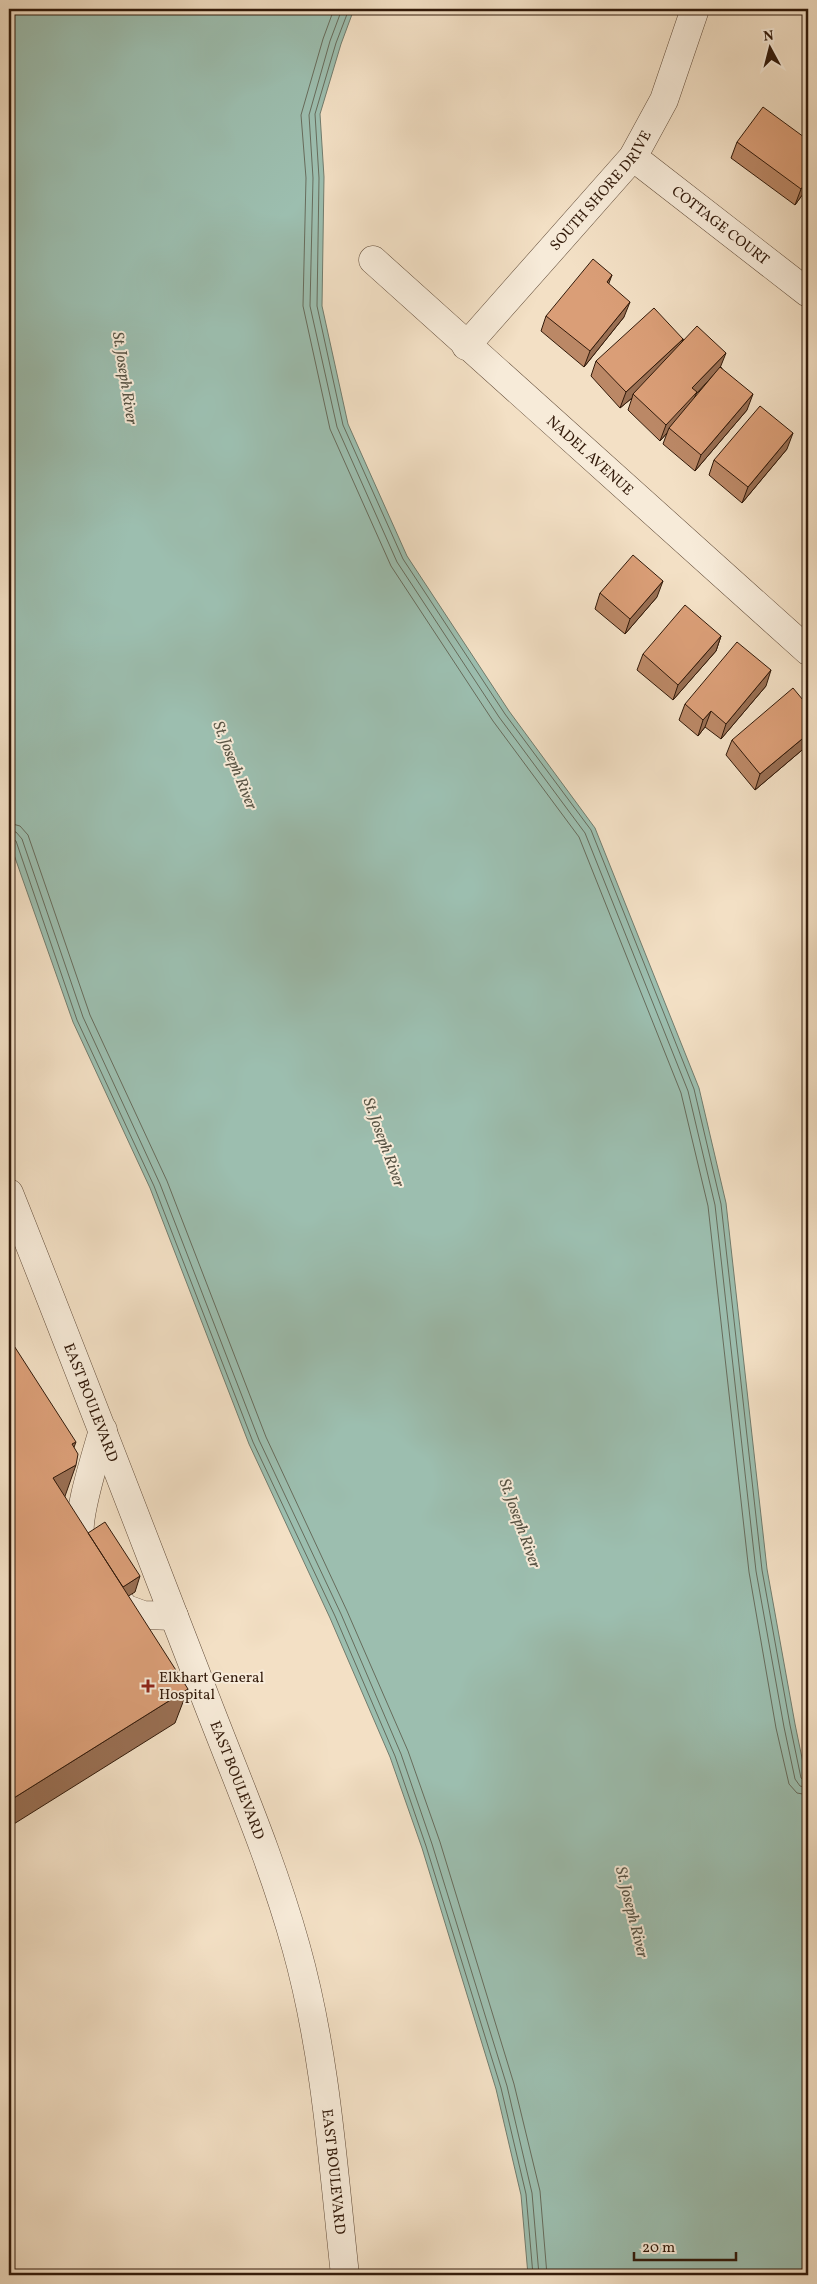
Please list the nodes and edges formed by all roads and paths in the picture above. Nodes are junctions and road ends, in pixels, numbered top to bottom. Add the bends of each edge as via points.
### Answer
1 (695, 9) edge
2 (634, 157) junction
3 (373, 260) dead end
4 (808, 293) edge
5 (466, 346) junction
6 (808, 652) edge
7 (9, 1193) edge
8 (103, 1430) junction
9 (174, 1616) junction
10 (345, 2275) edge

1 - 2 street, SOUTH SHORE DRIVE via 664,100
2 - 4 street, COTTAGE COURT
2 - 5 street, SOUTH SHORE DRIVE
3 - 5 street, NADEL AVENUE
5 - 6 street, NADEL AVENUE
7 - 8 street, EAST BOULEVARD
8 - 9 street, EAST BOULEVARD
8 - 9 street via 84,1501 81,1538 124,1608 143,1615
9 - 10 street, EAST BOULEVARD via 248,1805 297,1948 328,2116

